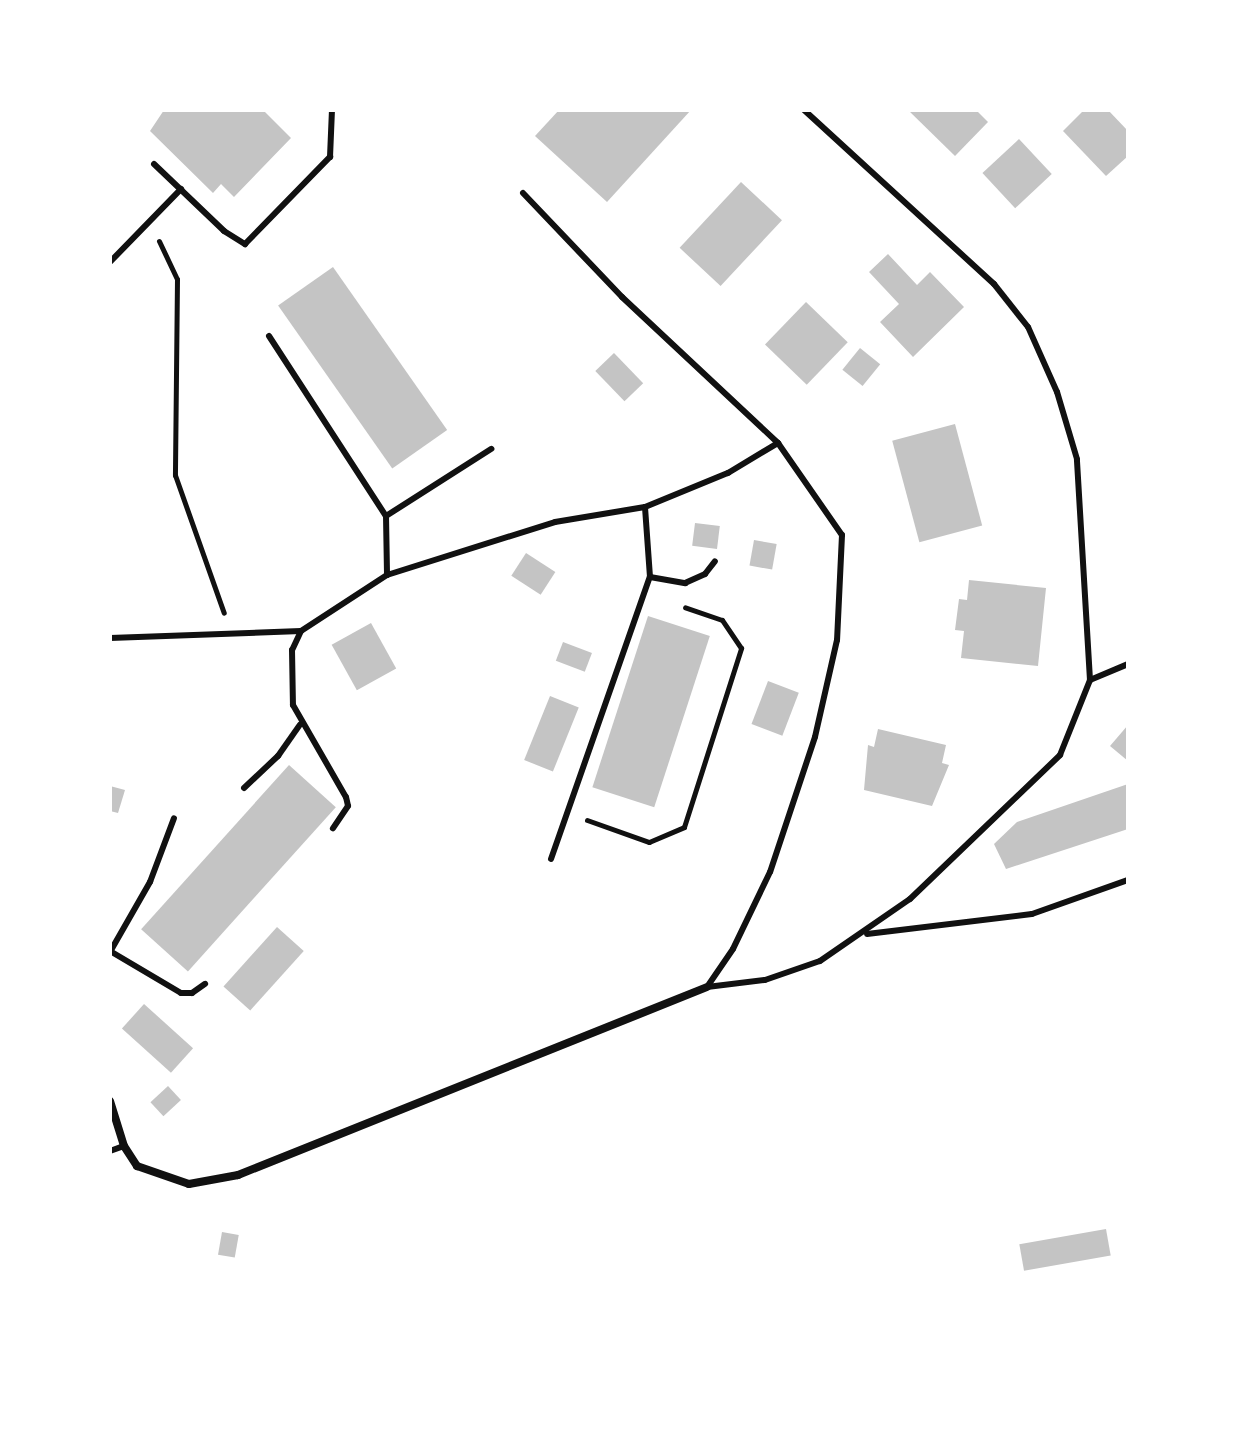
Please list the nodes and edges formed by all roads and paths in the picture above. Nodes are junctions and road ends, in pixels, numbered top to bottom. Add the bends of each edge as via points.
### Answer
1 (332, 110) edge
2 (804, 110) edge
3 (154, 164) dead end
4 (181, 189) junction
5 (523, 193) dead end
6 (148, 223) junction
7 (110, 262) edge
8 (269, 336) dead end
9 (778, 443) junction
10 (491, 449) dead end
11 (645, 507) junction
12 (386, 516) junction
13 (715, 561) dead end
14 (387, 575) junction
15 (650, 577) junction
16 (645, 592) junction
17 (232, 629) junction
18 (301, 631) junction
19 (110, 638) edge
20 (1128, 664) edge
21 (1090, 680) junction
22 (300, 725) junction
23 (244, 788) dead end
24 (567, 813) junction
25 (174, 818) dead end
26 (333, 828) dead end
27 (551, 859) dead end
28 (1128, 880) edge
29 (864, 934) junction
30 (110, 952) edge
31 (205, 984) dead end
32 (707, 987) junction
33 (110, 1101) edge
34 (124, 1146) junction
35 (110, 1151) edge

1 - 4 lane via 330,157 245,244
2 - 21 lane via 994,284 1028,327 1057,392 1077,459
3 - 4 lane
4 - 6 lane
5 - 9 lane via 622,297
6 - 7 lane
6 - 17 path via 177,279 175,475 212,588
8 - 12 lane
9 - 11 lane via 728,473
9 - 32 lane via 842,535 837,640 815,737 770,872 733,949
10 - 12 lane
11 - 14 lane via 555,522
11 - 15 lane
12 - 14 lane
13 - 15 lane via 705,574 685,583
14 - 18 lane
15 - 16 lane
16 - 24 lane
16 - 24 path via 722,620 741,648 684,827 649,842
17 - 18 lane
17 - 19 lane
18 - 22 lane via 292,650
20 - 21 lane
21 - 29 lane via 1060,755 910,899
22 - 23 lane via 278,756
22 - 26 lane via 346,797 348,806
24 - 27 lane
25 - 30 lane via 150,882
28 - 29 lane via 1032,914
29 - 32 lane via 792,971
30 - 31 lane via 181,993
32 - 34 street via 238,1175 189,1184 170,1180 137,1166
33 - 34 street
34 - 35 lane

